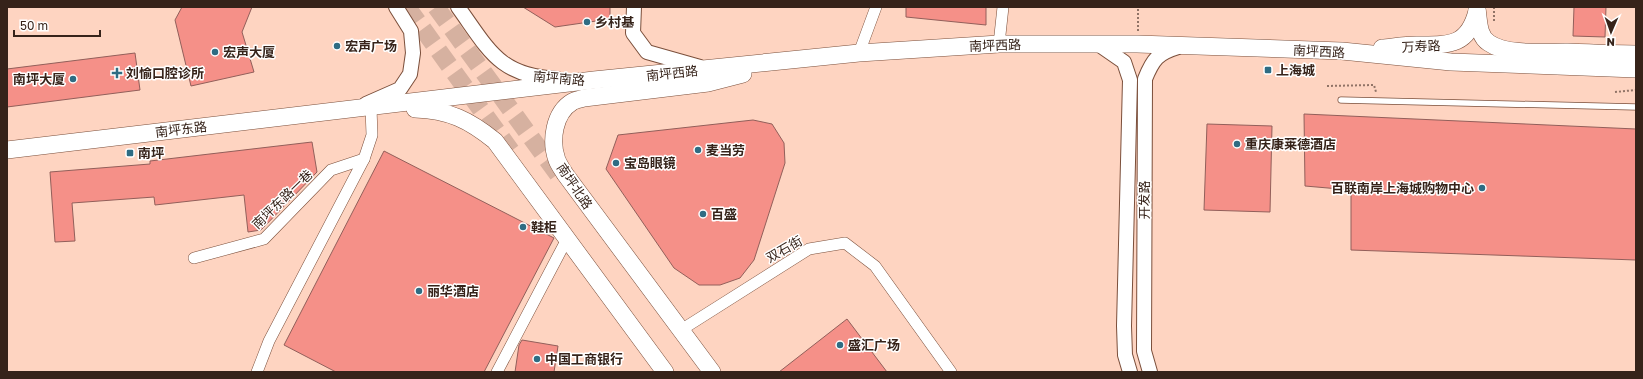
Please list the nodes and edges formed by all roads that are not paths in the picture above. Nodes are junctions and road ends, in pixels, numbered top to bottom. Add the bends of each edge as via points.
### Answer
1 (396, 7) edge
2 (458, 7) edge
3 (634, 7) edge
4 (876, 7) edge
5 (1003, 7) edge
6 (1477, 8) edge
7 (999, 44) junction
8 (1098, 44) junction
9 (1181, 46) junction
10 (1342, 51) junction
11 (859, 53) junction
12 (1636, 54) edge
13 (799, 59) junction
14 (707, 69) junction
15 (1636, 69) edge
16 (594, 80) junction
17 (1341, 100) dead end
18 (1636, 107) edge
19 (363, 108) junction
20 (7, 150) edge
21 (364, 159) junction
22 (567, 239) junction
23 (194, 258) dead end
24 (681, 330) junction
25 (257, 372) edge
26 (497, 372) edge
27 (665, 372) edge
28 (712, 372) edge
29 (951, 372) edge
30 (1130, 372) edge
31 (1150, 372) edge

1 - 19 street via 411,31 414,53 410,74 400,89
2 - 16 street, 南坪南路 via 486,47 508,67 537,78
3 - 14 street via 633,33 647,52
4 - 11 street
5 - 7 street
6 - 10 main road, 万寿路 via 1474,24 1465,36 1453,43 1440,46 1415,45
6 - 12 main road via 1482,36 1497,48
7 - 8 main road, 南坪西路
7 - 11 main road, 南坪西路
8 - 9 main road, 南坪西路
8 - 30 street, 开发路 via 1124,62 1130,80 1124,326 1125,355
9 - 10 main road, 南坪西路
9 - 31 street, 开发路 via 1164,51 1152,62 1145,79 1144,351
10 - 15 main road, 南坪西路 via 1451,62
11 - 13 main road, 南坪西路
13 - 14 main road, 南坪西路
13 - 24 main road, 南坪北路 via 708,83 584,98 572,102 558,119 554,132 554,147 557,160 565,174
14 - 16 main road, 南坪西路
16 - 19 main road, 南坪西路
17 - 18 lane
19 - 20 main road, 南坪东路
19 - 21 street via 372,134
19 - 22 main road via 442,112 464,119 479,128 495,141
21 - 23 street, 南坪东路一巷 via 332,170 264,239
21 - 25 street via 269,341
22 - 26 street
22 - 27 main road
24 - 28 main road, 南坪北路
24 - 29 street, 双石街 via 808,249 845,243 875,266

